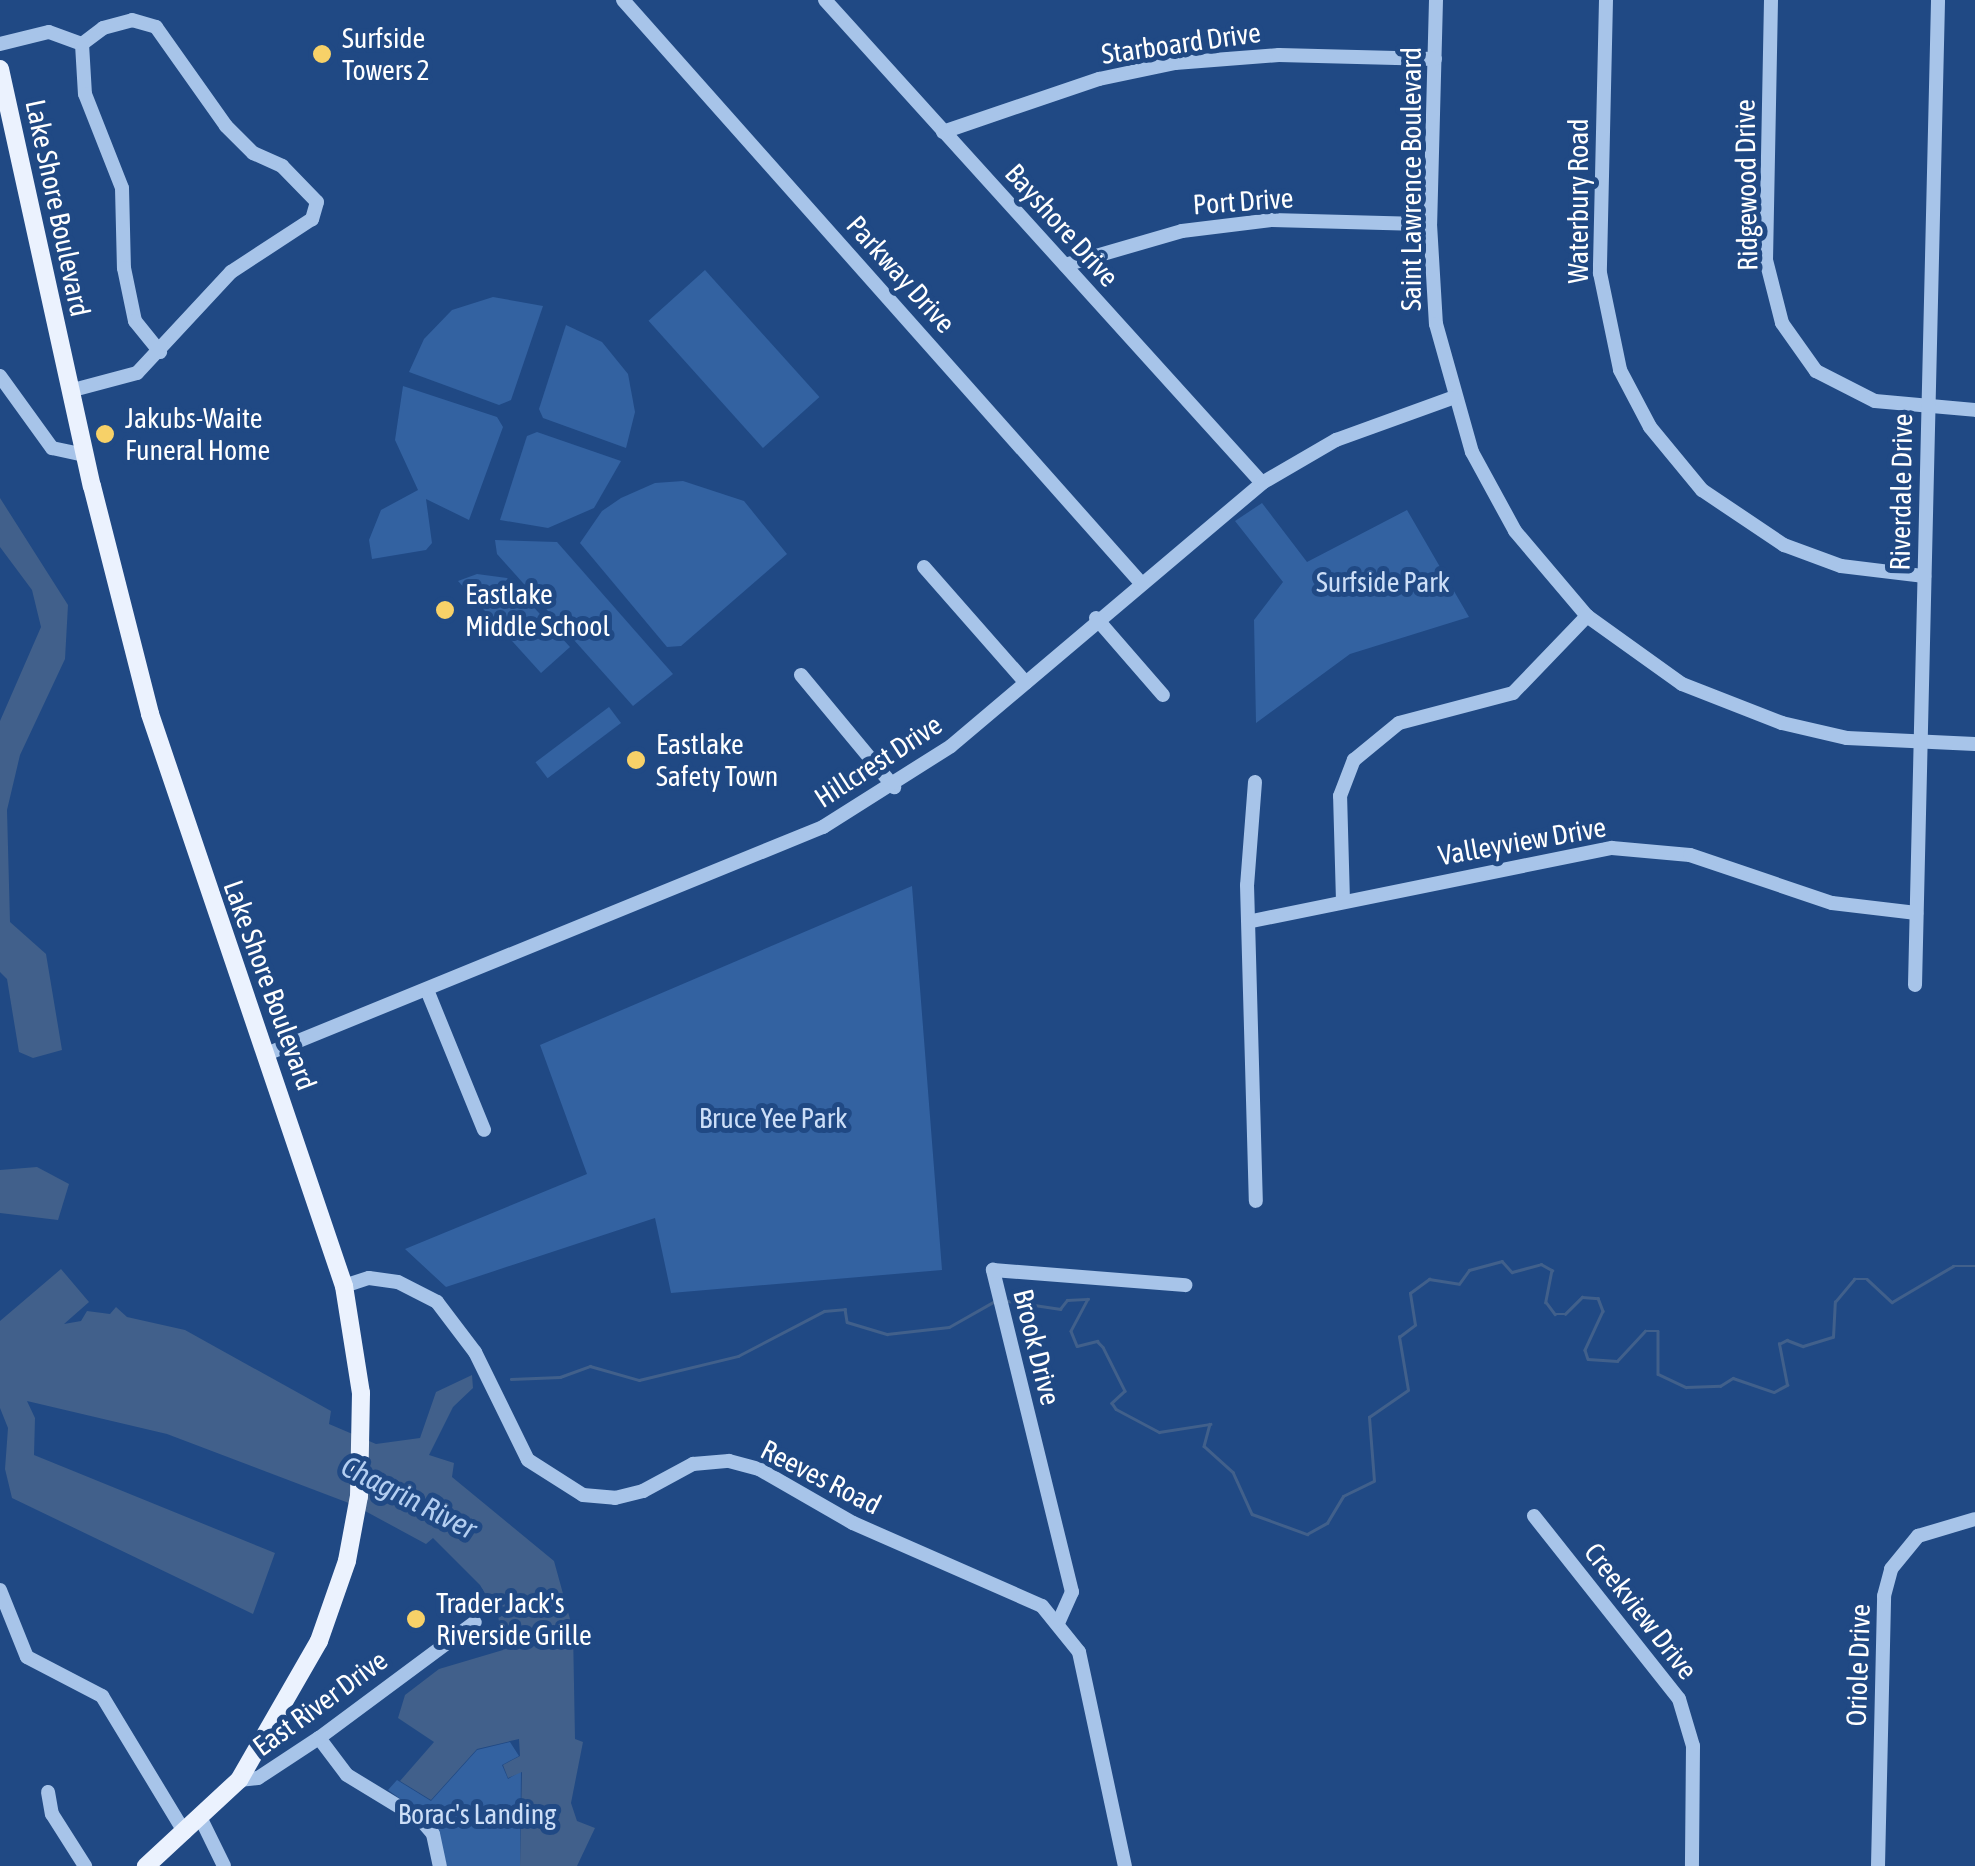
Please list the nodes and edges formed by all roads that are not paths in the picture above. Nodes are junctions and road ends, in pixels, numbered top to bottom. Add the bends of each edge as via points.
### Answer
1 (623, 0) edge
2 (1436, 0) edge
3 (1606, 0) edge
4 (1771, 0) edge
5 (1938, 0) edge
6 (833, 2) edge
7 (0, 44) edge
8 (82, 44) junction
9 (1435, 59) junction
10 (0, 69) edge
11 (944, 132) junction
12 (1430, 224) junction
13 (1065, 265) junction
14 (160, 352) junction
15 (0, 376) edge
16 (70, 391) junction
17 (1452, 398) junction
18 (1928, 409) junction
19 (1975, 410) edge
20 (85, 455) junction
21 (1262, 482) junction
22 (924, 567) dead end
23 (1924, 576) junction
24 (1140, 582) junction
25 (1587, 616) junction
26 (1096, 618) junction
27 (801, 675) dead end
28 (1026, 683) junction
29 (1163, 695) dead end
30 (1921, 743) junction
31 (1975, 744) edge
32 (1255, 782) dead end
33 (894, 787) junction
34 (1343, 901) junction
35 (1916, 913) junction
36 (1252, 921) junction
37 (1915, 985) dead end
38 (427, 990) junction
39 (264, 1055) junction
40 (484, 1130) dead end
41 (1256, 1201) dead end
42 (1186, 1285) dead end
43 (344, 1286) junction
44 (1534, 1516) dead end
45 (1975, 1519) edge
46 (0, 1590) edge
47 (1059, 1621) junction
48 (475, 1622) dead end
49 (319, 1738) junction
50 (239, 1780) junction
51 (48, 1792) dead end
52 (201, 1819) junction
53 (185, 1833) junction
54 (86, 1866) edge
55 (146, 1866) edge
56 (224, 1866) edge
57 (440, 1866) edge
58 (1125, 1866) edge
59 (1692, 1866) edge
60 (1878, 1866) edge

1 - 24 street, Parkway Drive
2 - 9 street, Saint Lawrence Boulevard
3 - 23 street, Waterbury Road via 1600,273 1611,340 1640,410 1674,461 1738,519 1841,566
4 - 18 street, Ridgewood Drive via 1766,260 1782,323 1816,371 1875,400
5 - 18 street, Riverdale Drive
6 - 11 street, Bayshore Drive
7 - 8 street via 48,32
8 - 14 street via 85,94 122,188 124,268 135,321
8 - 14 street via 118,22 156,27 226,126 253,153 282,166 317,202 312,220 231,272
9 - 11 street, Starboard Drive via 1279,55 1175,63 1099,78
9 - 12 street, Saint Lawrence Boulevard
10 - 16 main road, Lake Shore Boulevard
11 - 13 street, Bayshore Drive
12 - 13 street, Port Drive via 1272,220 1218,226 1114,246
12 - 17 street, Saint Lawrence Boulevard via 1436,324
13 - 21 street, Bayshore Drive
14 - 16 street via 137,373
15 - 20 street via 52,448
16 - 20 main road, Lake Shore Boulevard
17 - 21 street, Hillcrest Drive via 1336,440
17 - 25 street, Saint Lawrence Boulevard via 1516,531
18 - 19 street, Ridgewood Drive
18 - 23 street, Riverdale Drive
20 - 39 main road, Lake Shore Boulevard via 166,768
21 - 24 street, Hillcrest Drive
22 - 28 street
23 - 30 street, Riverdale Drive
24 - 26 street, Hillcrest Drive
25 - 30 street, Saint Lawrence Boulevard via 1682,684 1730,705 1847,738
25 - 34 street via 1513,693 1399,722 1354,760 1340,796
26 - 28 street, Hillcrest Drive
26 - 29 street
27 - 33 street
28 - 33 street, Hillcrest Drive
30 - 31 street, Saint Lawrence Boulevard
30 - 35 street, Riverdale Drive
32 - 36 street via 1247,885
33 - 38 street, Hillcrest Drive via 823,827
34 - 35 street, Valleyview Drive via 1580,851 1639,848 1690,855 1832,903
34 - 36 street, Valleyview Drive
35 - 37 street, Riverdale Drive
36 - 41 street
38 - 39 street, Hillcrest Drive
38 - 40 street
39 - 43 main road, Lake Shore Boulevard
42 - 47 street, Brook Drive via 993,1270 1072,1592
43 - 47 street, Reeves Road via 369,1278 398,1282 453,1316 528,1460 583,1496 615,1498 693,1464 729,1461 759,1469 853,1523 1024,1595
43 - 50 main road, Lake Shore Boulevard via 361,1393 359,1496 347,1561 319,1641
44 - 59 street, Creekview Drive via 1679,1699 1693,1746
45 - 60 street, Oriole Drive via 1918,1536 1892,1569 1884,1596
46 - 53 street via 27,1658 102,1696
47 - 58 street, Reeves Road via 1079,1652
48 - 49 street, East River Drive
49 - 50 street, East River Drive via 258,1778
49 - 57 street via 347,1775 433,1834
50 - 52 main road, Lake Shore Boulevard
51 - 54 street via 52,1814
52 - 53 main road, Lake Shore Boulevard
52 - 56 street
53 - 55 main road, Lake Shore Boulevard

